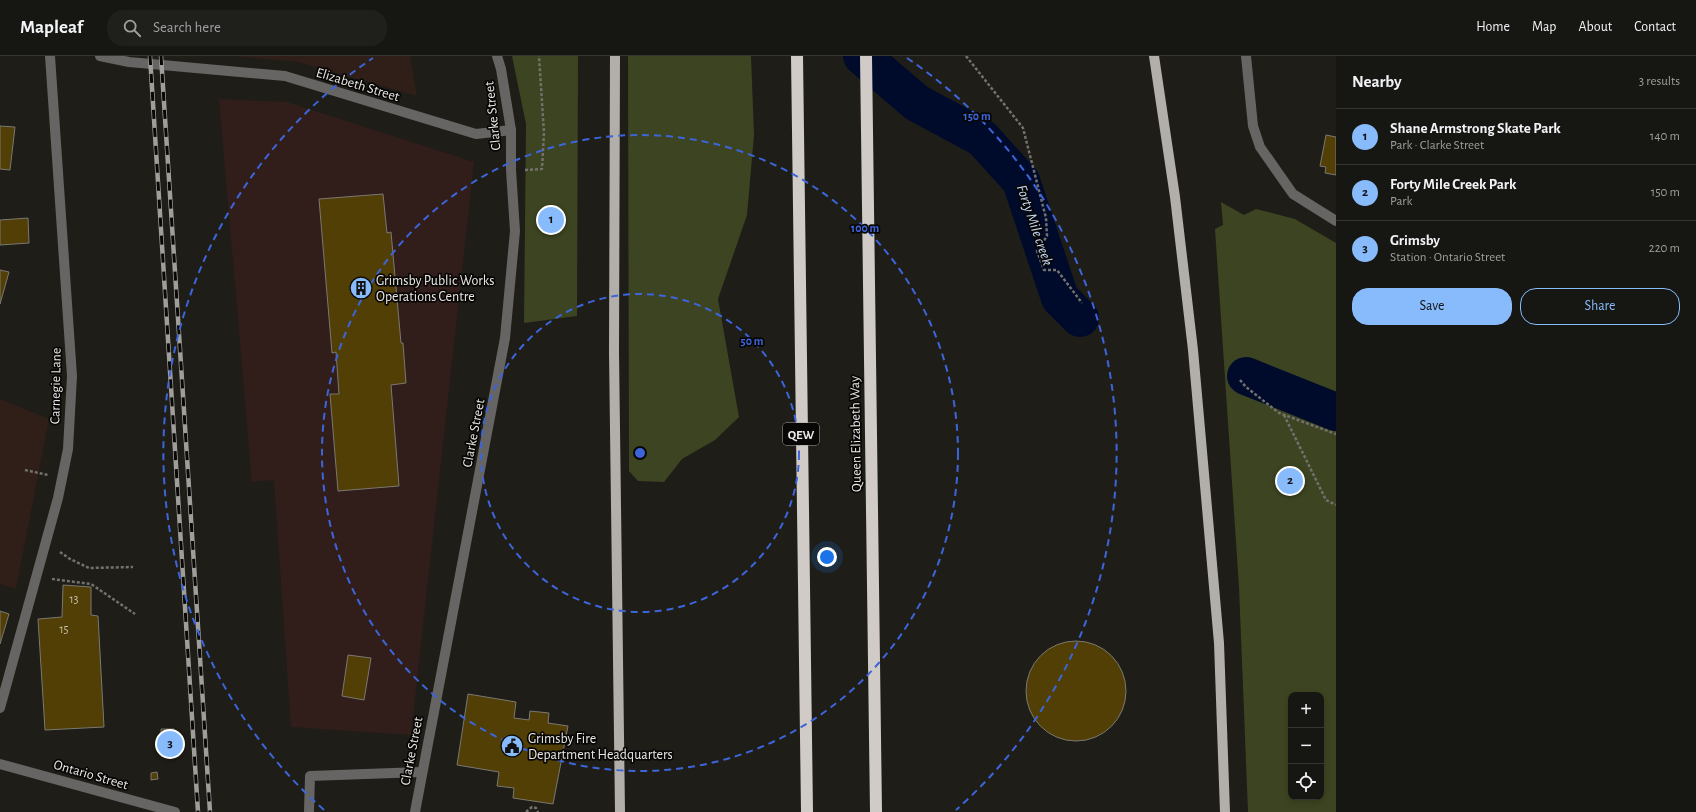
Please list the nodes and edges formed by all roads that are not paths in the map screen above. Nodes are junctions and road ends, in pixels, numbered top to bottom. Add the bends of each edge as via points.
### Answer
1 (50, 56) edge
2 (100, 56) edge
3 (497, 56) edge
4 (615, 56) edge
5 (797, 56) edge
6 (866, 56) edge
7 (1154, 56) edge
8 (1246, 56) edge
9 (511, 130) junction
10 (1336, 221) edge
11 (0, 708) edge
12 (0, 764) edge
13 (421, 772) junction
14 (175, 812) edge
15 (309, 812) edge
16 (414, 812) edge
17 (620, 812) edge
18 (807, 812) edge
19 (876, 812) edge
20 (1225, 812) edge

1 - 11 street, Carnegie Lane via 72,376 68,449 58,498
2 - 9 street, Elizabeth Street via 129,62 285,76 476,134
3 - 9 street, Clarke Street
4 - 17 main road via 614,352
5 - 18 highway, QEW
6 - 19 highway, Queen Elizabeth Way
7 - 20 main road via 1175,197 1193,350 1219,644
8 - 10 street via 1254,126 1260,147 1293,194
9 - 13 street, Clarke Street via 515,231 505,338
12 - 14 street, Ontario Street
13 - 15 street via 310,776
13 - 16 street, Clarke Street

